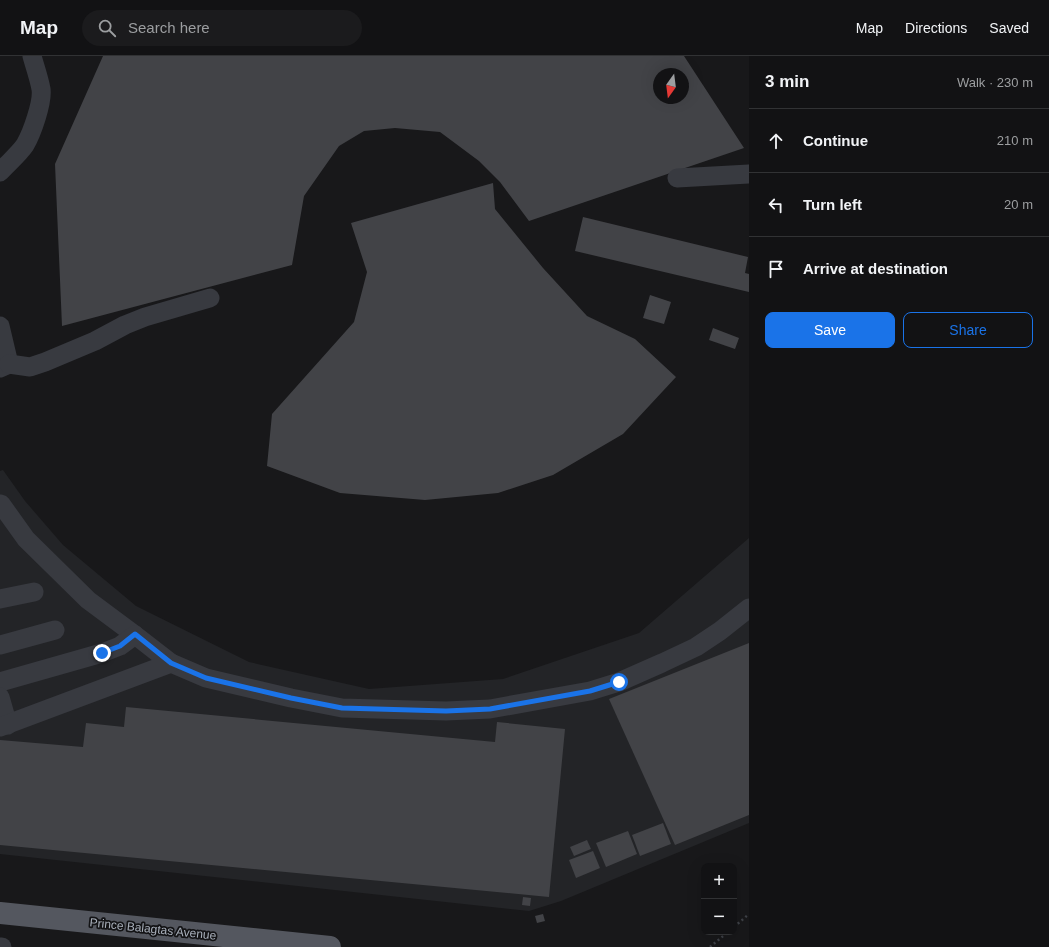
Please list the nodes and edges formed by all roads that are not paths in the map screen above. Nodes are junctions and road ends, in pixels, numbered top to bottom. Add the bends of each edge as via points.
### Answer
1 (32, 56) edge
2 (0, 172) edge
3 (749, 174) edge
4 (677, 178) dead end
5 (210, 298) dead end
6 (0, 326) edge
7 (4, 366) edge
8 (1, 504) dead end
9 (34, 592) dead end
10 (0, 599) edge
11 (749, 608) edge
12 (55, 630) dead end
13 (135, 634) junction
14 (0, 645) edge
15 (171, 663) junction
16 (0, 682) edge
17 (0, 697) edge
18 (4, 726) edge
19 (0, 913) edge
20 (330, 947) edge

1 - 2 lane via 41,90 40,104 25,144
3 - 4 lane
5 - 7 lane via 125,325 95,341 30,367
6 - 7 lane
8 - 13 lane via 26,540 88,600
9 - 10 lane
11 - 15 lane via 696,647 619,682 590,691 490,709 446,711 342,708 206,678
12 - 14 lane
13 - 15 lane
13 - 16 lane via 120,646 102,653
15 - 18 lane
17 - 18 lane
19 - 20 main road, Prince Balagtas Avenue

